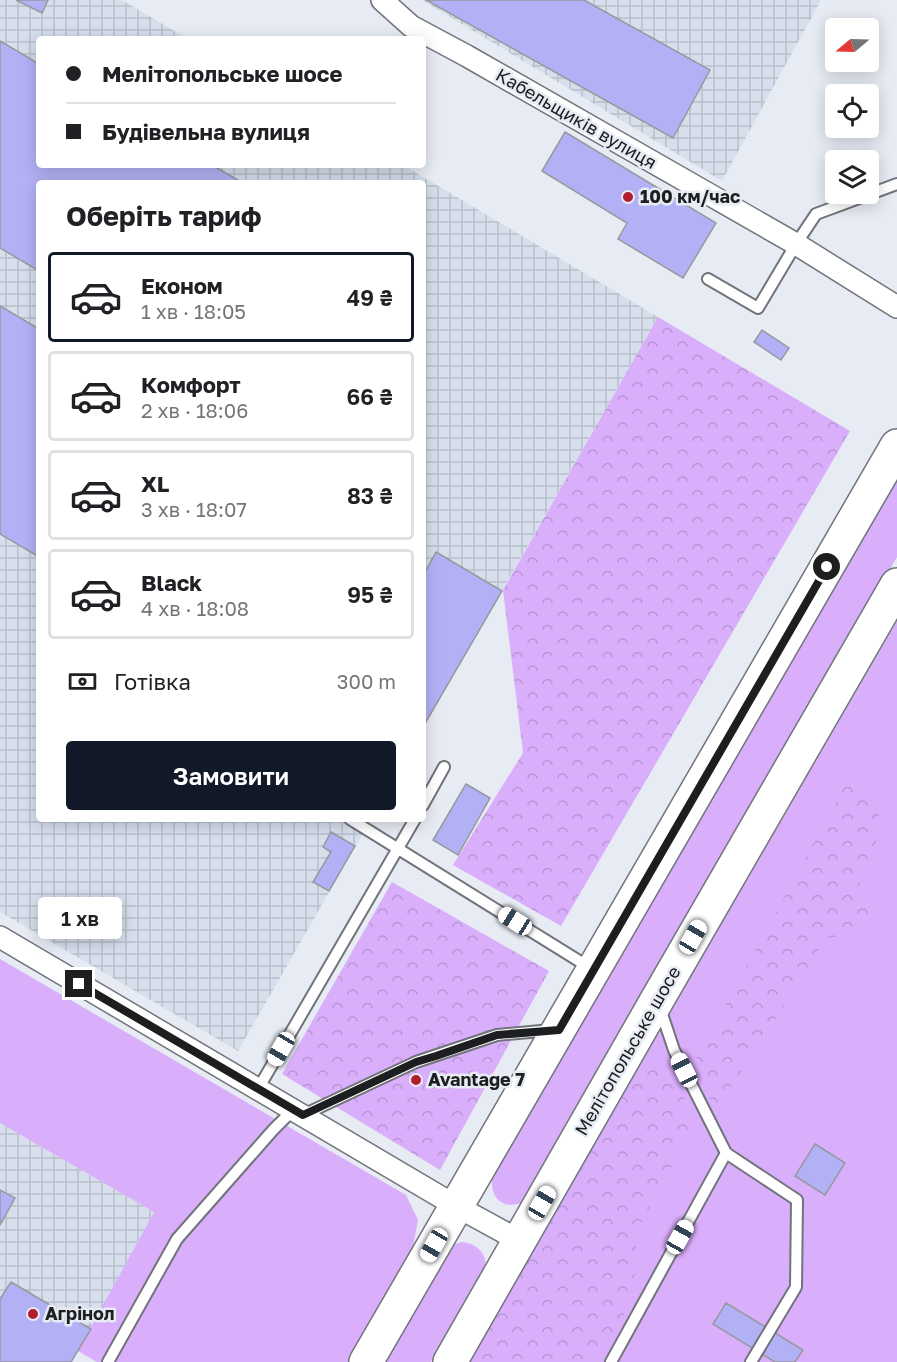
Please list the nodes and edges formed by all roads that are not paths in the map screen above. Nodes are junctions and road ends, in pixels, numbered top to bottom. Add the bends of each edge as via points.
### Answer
1 (382, 0) edge
2 (897, 184) edge
3 (796, 244) junction
4 (708, 279) dead end
5 (897, 307) edge
6 (897, 446) edge
7 (897, 585) edge
8 (444, 767) dead end
9 (426, 800) edge
10 (355, 822) edge
11 (413, 822) edge
12 (398, 849) junction
13 (0, 937) edge
14 (594, 970) junction
15 (657, 1000) junction
16 (559, 1030) junction
17 (258, 1089) junction
18 (298, 1113) junction
19 (726, 1153) junction
20 (456, 1206) junction
21 (520, 1241) junction
22 (108, 1362) edge
23 (366, 1362) edge
24 (450, 1362) edge
25 (611, 1362) edge
26 (751, 1362) edge

1 - 3 street, Кабельщиків вулиця via 411,26
2 - 3 lane via 816,214
3 - 4 lane via 758,308
3 - 5 street, Кабельщиків вулиця
6 - 14 main road
7 - 15 main road, Мелітопольське шосе
8 - 9 lane
10 - 12 lane
11 - 12 lane
12 - 14 lane
12 - 17 lane
13 - 17 street
14 - 16 main road
15 - 19 lane via 674,1050
15 - 21 main road, Мелітопольське шосе
16 - 18 lane via 497,1035 416,1062
16 - 20 main road
17 - 18 street
18 - 20 street
18 - 22 lane via 273,1130 177,1239
19 - 25 lane
19 - 26 lane via 797,1200 796,1287
20 - 21 street
20 - 23 main road
21 - 24 main road, Мелітопольське шосе

